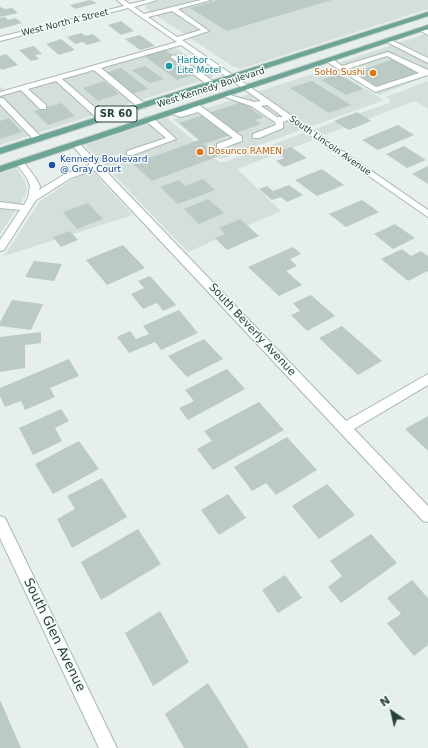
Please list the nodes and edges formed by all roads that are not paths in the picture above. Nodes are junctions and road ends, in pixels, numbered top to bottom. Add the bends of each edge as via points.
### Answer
1 (120, 0) edge
2 (154, 0) edge
3 (208, 0) edge
4 (129, 6) junction
5 (173, 9) junction
6 (428, 14) edge
7 (144, 16) junction
8 (424, 28) edge
9 (428, 33) edge
10 (0, 39) edge
11 (388, 40) junction
12 (179, 41) junction
13 (194, 51) junction
14 (328, 60) junction
15 (428, 61) edge
16 (95, 67) junction
17 (341, 68) junction
18 (81, 72) junction
19 (427, 72) edge
20 (233, 77) junction
21 (57, 78) junction
22 (91, 80) dead end
23 (212, 84) junction
24 (247, 87) junction
25 (23, 88) junction
26 (0, 94) edge
27 (223, 95) junction
28 (0, 100) edge
29 (270, 103) junction
30 (254, 104) junction
31 (142, 106) junction
32 (43, 107) dead end
33 (196, 107) junction
34 (290, 117) junction
35 (102, 118) junction
36 (149, 119) junction
37 (277, 120) junction
38 (256, 136) dead end
39 (38, 139) junction
40 (75, 144) junction
41 (220, 146) dead end
42 (0, 151) edge
43 (130, 153) dead end
44 (19, 162) junction
45 (96, 166) junction
46 (0, 168) edge
47 (33, 198) junction
48 (0, 206) edge
49 (27, 208) junction
50 (428, 214) edge
51 (0, 248) edge
52 (428, 379) edge
53 (345, 428) junction
54 (428, 516) edge
55 (0, 523) edge
56 (108, 748) edge

1 - 4 street, South Lincoln Avenue
2 - 4 street, West North A Street
3 - 5 street
4 - 7 street, South Lincoln Avenue
4 - 10 street, West North A Street
5 - 7 street
5 - 12 street via 206,30
6 - 20 main road, West Kennedy Boulevard / SR 60
7 - 12 street, South Lincoln Avenue
8 - 9 street
8 - 11 main road, West Kennedy Boulevard / SR 60
11 - 14 main road, West Kennedy Boulevard / SR 60
11 - 15 street
12 - 13 street, South Lincoln Avenue
12 - 16 street
13 - 20 street, South Lincoln Avenue
13 - 23 street via 174,57
14 - 17 street
14 - 24 main road, West Kennedy Boulevard / SR 60
16 - 18 street
16 - 31 street
17 - 19 street via 388,54
17 - 19 street via 375,90
18 - 21 street
18 - 22 street
20 - 23 main road, West Kennedy Boulevard / SR 60
20 - 24 street, South Lincoln Avenue
21 - 25 street
21 - 35 street
23 - 31 main road, West Kennedy Boulevard / SR 60
24 - 27 main road, West Kennedy Boulevard / SR 60
24 - 29 street, South Lincoln Avenue
25 - 26 street
25 - 32 street
27 - 30 street
27 - 33 main road, West Kennedy Boulevard / SR 60
28 - 39 street
29 - 30 street
29 - 34 street, South Lincoln Avenue
30 - 37 street
31 - 35 main road, West Kennedy Boulevard / SR 60
33 - 36 main road, West Kennedy Boulevard / SR 60
33 - 41 street via 239,140
34 - 37 street
34 - 50 street, South Lincoln Avenue
35 - 39 main road, West Kennedy Boulevard / SR 60
36 - 40 main road, West Kennedy Boulevard / SR 60
36 - 43 street via 172,139
37 - 38 street via 280,126
39 - 42 main road, West Kennedy Boulevard / SR 60
40 - 44 main road, West Kennedy Boulevard / SR 60
40 - 45 street, South Beverly Avenue
44 - 46 main road, West Kennedy Boulevard / SR 60
44 - 47 street via 32,177 35,186
45 - 47 street via 68,176
45 - 53 street, South Beverly Avenue
47 - 49 street
48 - 49 street
49 - 51 street
52 - 53 street
53 - 54 street, South Beverly Avenue
55 - 56 street, South Glen Avenue

